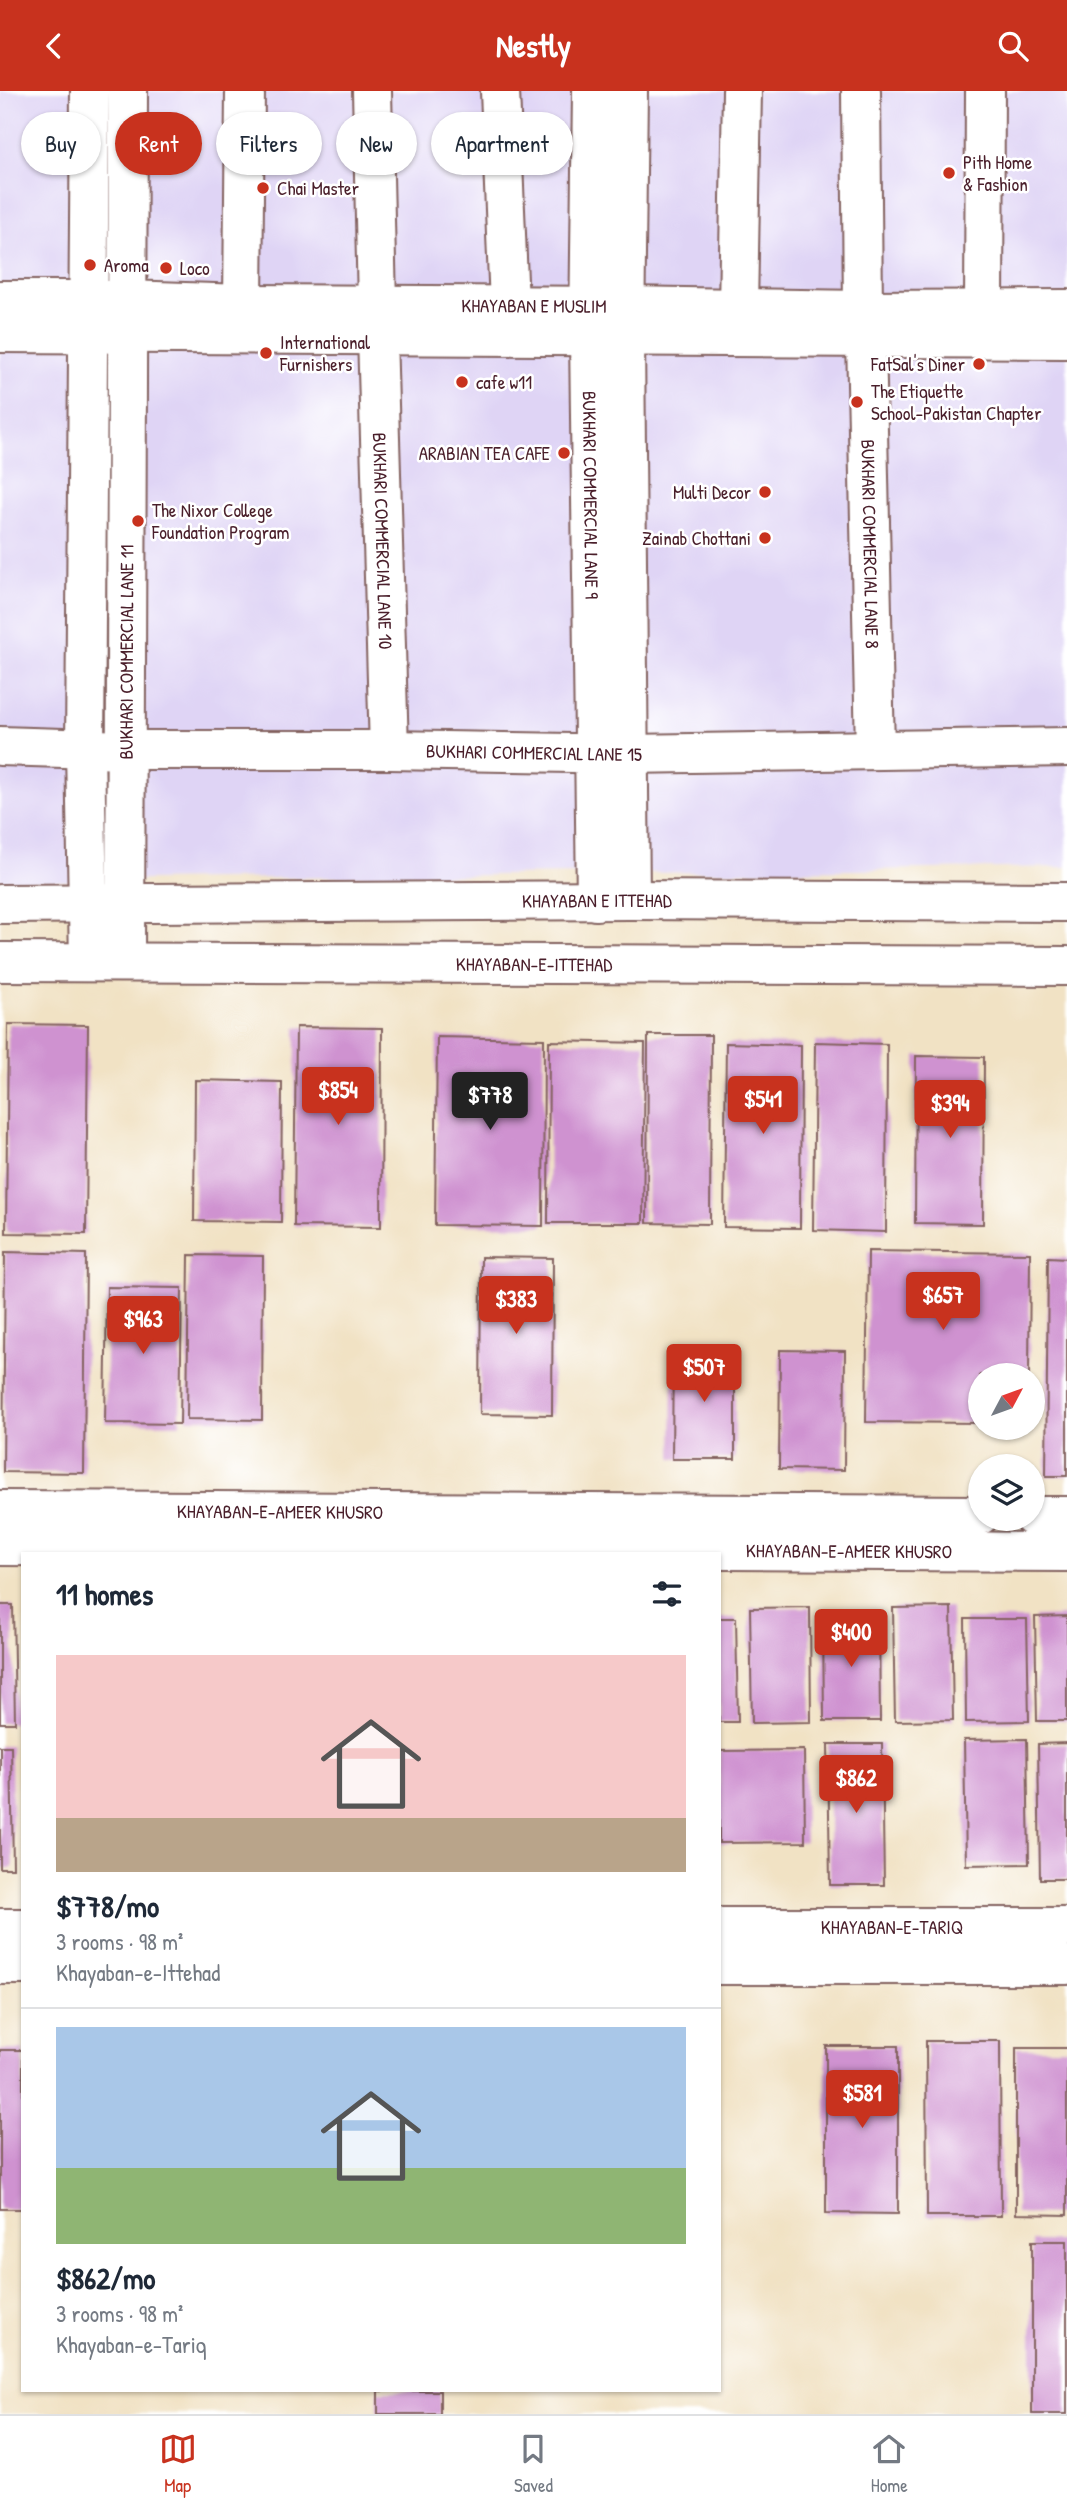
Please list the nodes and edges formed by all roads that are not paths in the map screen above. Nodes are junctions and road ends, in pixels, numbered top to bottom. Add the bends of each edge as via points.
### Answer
1 (90, 91) edge
2 (128, 91) edge
3 (244, 91) edge
4 (372, 91) edge
5 (500, 91) edge
6 (592, 91) edge
7 (628, 91) edge
8 (742, 91) edge
9 (861, 91) edge
10 (985, 91) edge
11 (0, 300) edge
12 (243, 304) junction
13 (509, 305) junction
14 (738, 308) junction
15 (1067, 309) edge
16 (984, 310) junction
17 (88, 316) junction
18 (127, 316) junction
19 (377, 319) junction
20 (607, 321) junction
21 (865, 325) junction
22 (0, 333) edge
23 (1067, 339) edge
24 (0, 747) edge
25 (1067, 747) edge
26 (85, 749) junction
27 (126, 750) junction
28 (389, 750) junction
29 (875, 750) junction
30 (611, 754) junction
31 (613, 901) junction
32 (1067, 902) edge
33 (0, 904) edge
34 (88, 904) junction
35 (125, 904) junction
36 (0, 962) edge
37 (107, 962) junction
38 (1067, 966) edge
39 (0, 1510) edge
40 (968, 1515) edge
41 (1045, 1516) edge
42 (1067, 1516) edge
43 (0, 1546) edge
44 (1067, 1552) edge
45 (721, 1927) edge
46 (869, 1927) junction
47 (984, 1927) junction
48 (1067, 1927) edge
49 (0, 1928) edge
50 (21, 1928) edge
51 (0, 1965) edge
52 (21, 1965) edge
53 (721, 1965) edge
54 (878, 1965) junction
55 (984, 1965) junction
56 (1067, 1965) edge

1 - 17 street, BUKHARI COMMERCIAL LANE 11
2 - 18 street, BUKHARI COMMERCIAL LANE 11
3 - 12 street
4 - 19 street, BUKHARI COMMERCIAL LANE 10
5 - 13 street
6 - 20 street, BUKHARI COMMERCIAL LANE 9
7 - 20 street, BUKHARI COMMERCIAL LANE 9
8 - 14 street
9 - 21 street, BUKHARI COMMERCIAL LANE 8
10 - 16 street
11 - 17 street, KHAYABAN E MUSLIM
12 - 18 street, KHAYABAN E MUSLIM
12 - 19 street, KHAYABAN E MUSLIM
13 - 19 street, KHAYABAN E MUSLIM
13 - 20 street, KHAYABAN E MUSLIM
14 - 20 street, KHAYABAN E MUSLIM
14 - 21 street, KHAYABAN E MUSLIM
15 - 16 street, KHAYABAN E MUSLIM
16 - 21 street, KHAYABAN E MUSLIM
17 - 18 street, KHAYABAN E MUSLIM
17 - 22 street, KHAYABAN E MUSLIM
17 - 26 street, BUKHARI COMMERCIAL LANE 11
18 - 19 street, KHAYABAN E MUSLIM
18 - 27 street, BUKHARI COMMERCIAL LANE 11
19 - 20 street, KHAYABAN E MUSLIM
19 - 28 street, BUKHARI COMMERCIAL LANE 10
20 - 21 street, KHAYABAN E MUSLIM
20 - 30 street, BUKHARI COMMERCIAL LANE 9
21 - 23 street, KHAYABAN E MUSLIM
21 - 29 street, BUKHARI COMMERCIAL LANE 8
24 - 26 street, BUKHARI COMMERCIAL LANE 15
25 - 29 street, BUKHARI COMMERCIAL LANE 15
26 - 27 street, BUKHARI COMMERCIAL LANE 15
26 - 34 street, BUKHARI COMMERCIAL LANE 11
27 - 28 street, BUKHARI COMMERCIAL LANE 15
27 - 35 street, BUKHARI COMMERCIAL LANE 11
28 - 30 street, BUKHARI COMMERCIAL LANE 15
29 - 30 street, BUKHARI COMMERCIAL LANE 15
30 - 31 street, BUKHARI COMMERCIAL LANE 9
31 - 32 street, KHAYABAN E ITTEHAD
31 - 35 street, KHAYABAN E ITTEHAD
33 - 34 street
34 - 35 street
34 - 37 street, BUKHARI COMMERCIAL LANE 11
35 - 37 street, BUKHARI COMMERCIAL LANE 11
36 - 37 street, KHAYABAN-E-ITTEHAD
37 - 38 street, KHAYABAN-E-ITTEHAD
39 - 40 street, KHAYABAN-E-AMEER KHUSRO
41 - 42 street
43 - 44 street, KHAYABAN-E-AMEER KHUSRO
45 - 46 street, KHAYABAN-E-TARIQ
46 - 47 street, KHAYABAN-E-TARIQ
46 - 54 street via 882,1929 892,1945 889,1957
47 - 48 street, KHAYABAN-E-TARIQ
47 - 55 street via 973,1933 968,1949 974,1960
49 - 50 street
51 - 52 street
53 - 54 street, KHAYABAN-E-TARIQ
54 - 55 street, KHAYABAN-E-TARIQ
55 - 56 street, KHAYABAN-E-TARIQ

